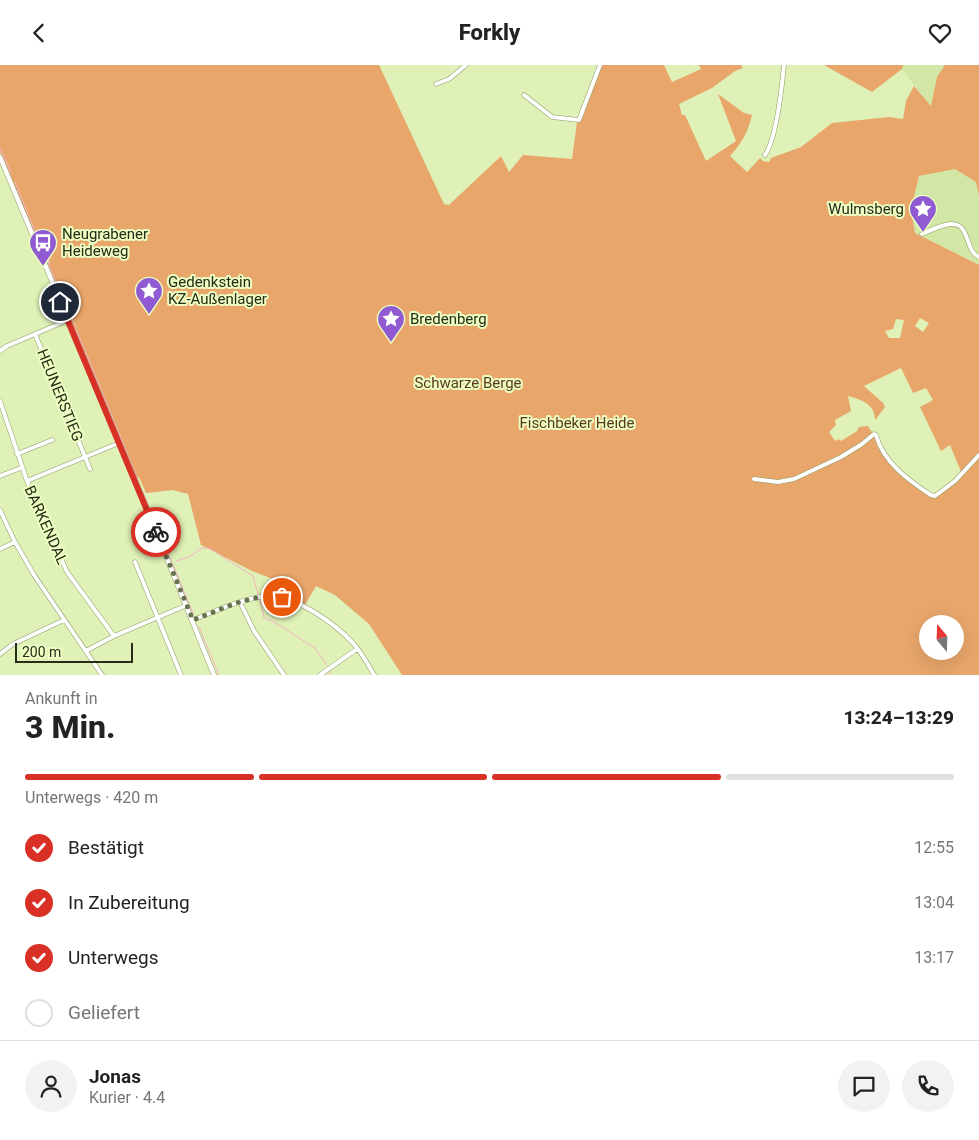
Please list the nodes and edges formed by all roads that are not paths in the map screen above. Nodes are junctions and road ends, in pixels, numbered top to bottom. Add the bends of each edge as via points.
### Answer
1 (466, 65) edge
2 (600, 65) edge
3 (784, 65) edge
4 (436, 84) dead end
5 (524, 95) dead end
6 (765, 155) dead end
7 (0, 157) edge
8 (922, 234) dead end
9 (979, 257) edge
10 (68, 320) junction
11 (35, 334) junction
12 (0, 349) edge
13 (0, 401) edge
14 (52, 440) dead end
15 (120, 443) junction
16 (17, 454) junction
17 (979, 455) edge
18 (84, 456) junction
19 (21, 468) junction
20 (90, 469) dead end
21 (0, 476) edge
22 (754, 479) dead end
23 (26, 481) junction
24 (0, 510) edge
25 (15, 542) junction
26 (0, 549) edge
27 (135, 562) dead end
28 (240, 602) junction
29 (187, 605) junction
30 (157, 618) junction
31 (64, 620) junction
32 (193, 620) junction
33 (114, 636) junction
34 (357, 649) junction
35 (86, 651) junction
36 (0, 653) edge
37 (212, 674) edge
38 (102, 675) edge
39 (181, 675) edge
40 (284, 675) edge
41 (320, 675) edge
42 (374, 675) edge

1 - 4 street via 449,79
2 - 5 street via 579,120 552,117
3 - 6 street via 770,147
7 - 10 street
8 - 9 street via 946,225 959,227 965,231 972,251
10 - 11 street
10 - 15 street
11 - 12 street
11 - 18 street, HEUNERSTIEG
13 - 16 street, BARKENDAL
14 - 16 street
15 - 18 street
15 - 29 street
16 - 19 street, BARKENDAL
17 - 22 street via 955,481 935,496 906,477 881,450 874,434 841,457 794,479 778,482
18 - 20 street, HEUNERSTIEG
18 - 23 street
19 - 21 street
19 - 23 street, BARKENDAL
23 - 33 street, BARKENDAL via 66,572
24 - 25 street
25 - 26 street
25 - 31 street
27 - 30 street
28 - 32 street
28 - 34 street via 268,596 287,599 330,622
28 - 40 street via 254,631
29 - 30 street
29 - 32 street
30 - 33 street
30 - 39 street
31 - 35 street
31 - 36 street
32 - 37 street
33 - 35 street
34 - 41 street
34 - 42 street
35 - 38 street

